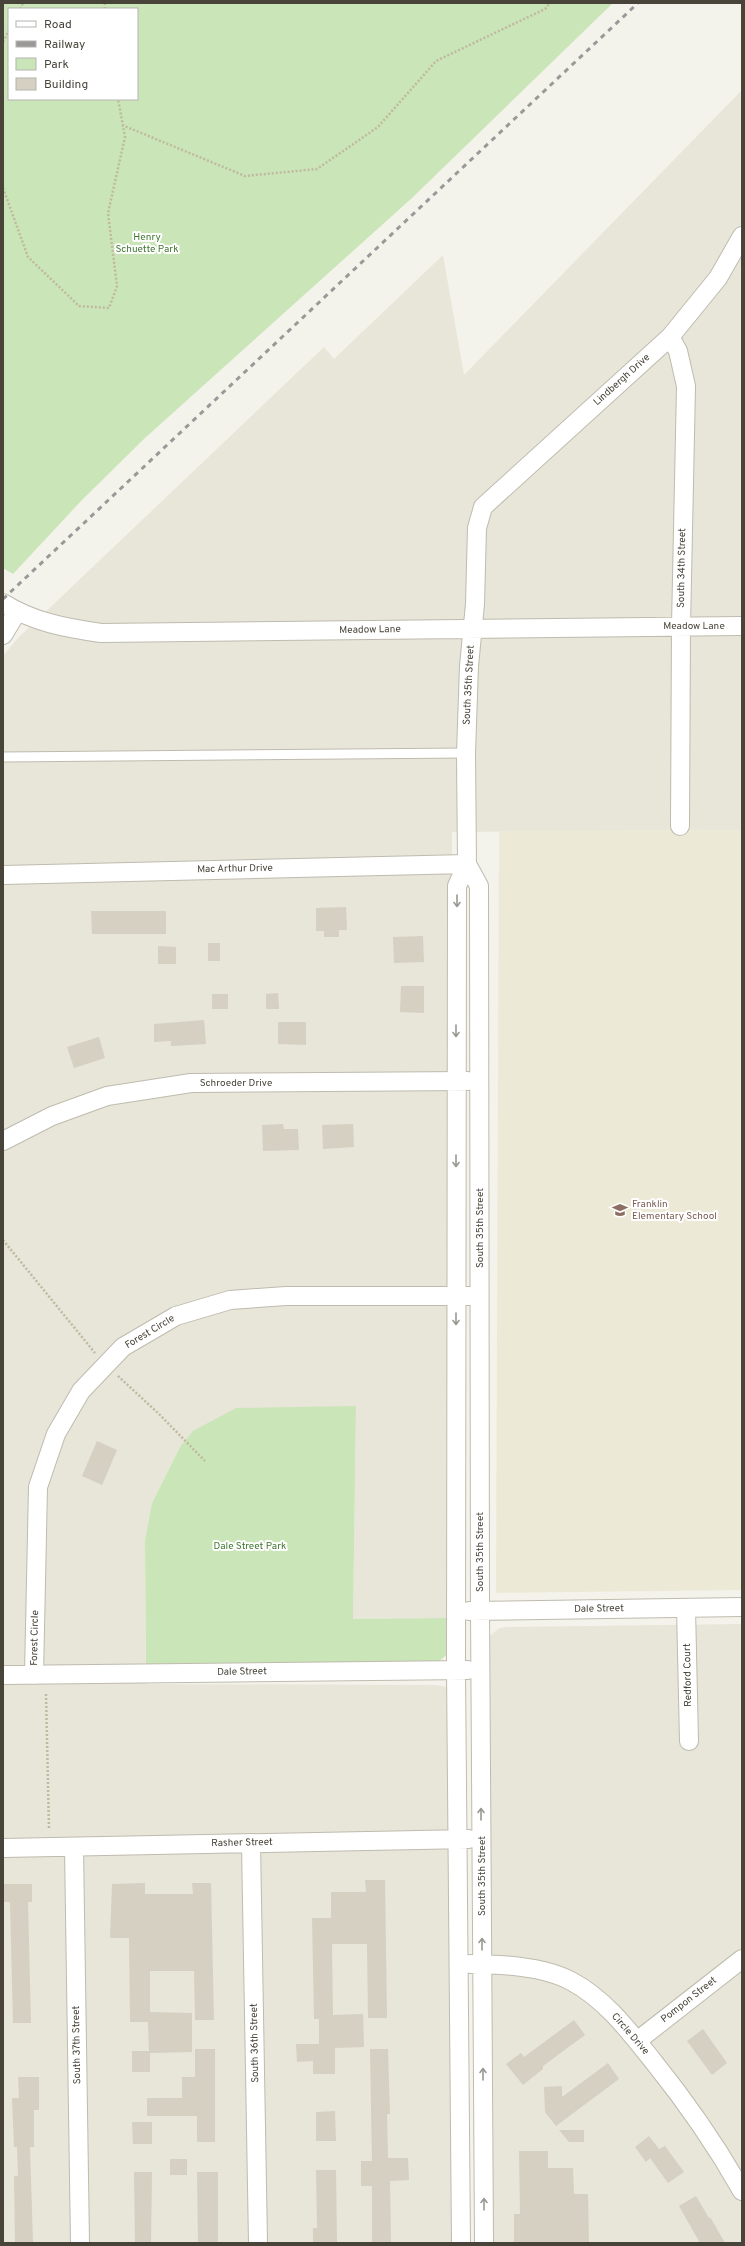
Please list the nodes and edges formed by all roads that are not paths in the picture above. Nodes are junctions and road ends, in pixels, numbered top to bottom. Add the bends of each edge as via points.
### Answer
1 (742, 236) edge
2 (670, 337) junction
3 (483, 507) joint
4 (10, 608) edge
5 (681, 626) junction
6 (742, 626) edge
7 (472, 628) junction
8 (3, 635) edge
9 (466, 753) junction
10 (3, 757) edge
11 (680, 826) dead end
12 (467, 864) junction
13 (3, 875) edge
14 (479, 1080) junction
15 (456, 1082) junction
16 (3, 1141) edge
17 (480, 1295) junction
18 (456, 1296) junction
19 (742, 1607) edge
20 (686, 1608) junction
21 (480, 1611) junction
22 (456, 1612) junction
23 (456, 1670) junction
24 (481, 1670) junction
25 (3, 1675) edge
26 (34, 1675) junction
27 (689, 1741) dead end
28 (458, 1839) junction
29 (482, 1840) junction
30 (251, 1843) junction
31 (74, 1847) junction
32 (3, 1848) edge
33 (742, 1959) edge
34 (459, 1963) junction
35 (482, 1964) junction
36 (637, 2041) junction
37 (736, 2164) edge
38 (742, 2191) edge
39 (80, 2243) edge
40 (258, 2243) edge
41 (461, 2243) edge
42 (484, 2243) edge

1 - 2 street, Lindbergh Drive via 718,278
2 - 3 street, Lindbergh Drive
2 - 5 street, South 34th Street via 678,351 686,386
3 - 7 street, South 35th Street via 477,528
4 - 7 street, Meadow Lane via 60,627 101,633
4 - 8 street
5 - 6 street, Meadow Lane
5 - 7 street, Meadow Lane
5 - 11 street, South 34th Street
7 - 9 street, South 35th Street
9 - 10 lane
9 - 12 street, South 35th Street
12 - 13 street, Mac Arthur Drive
12 - 14 street, South 35th Street via 480,886
12 -> 15 street, South 35th Street via 457,886
14 - 15 street, Schroeder Drive
14 - 17 street, South 35th Street
15 - 16 street, Schroeder Drive via 191,1084 107,1096 52,1116
15 -> 18 street, South 35th Street
17 - 18 street, Forest Circle
17 - 21 street, South 35th Street
18 -> 22 street, South 35th Street
18 - 26 street, Forest Circle via 286,1296 230,1300 176,1316 123,1347 81,1391 56,1434 38,1487
19 - 20 street, Dale Street
20 - 21 street, Dale Street
20 - 27 street, Redford Court
21 - 22 street, Dale Street
21 - 24 street, South 35th Street
22 - 23 street, South 35th Street
23 - 24 street, Dale Street
23 - 26 street, Dale Street
23 - 28 street, South 35th Street
29 -> 24 street, South 35th Street
25 - 26 street, Dale Street
28 - 29 street, Rasher Street
28 - 30 street, Rasher Street
28 - 34 street, South 35th Street
35 -> 29 street, South 35th Street
30 - 31 street, Rasher Street
30 - 40 street, South 36th Street
31 - 32 street, Rasher Street
31 - 39 street, South 37th Street
33 - 36 street, Pompon Street
34 - 35 street, Circle Drive
34 - 41 street, South 35th Street
35 - 36 street, Circle Drive via 526,1967 570,1981 606,2006
42 -> 35 street, South 35th Street
36 - 37 street, Circle Drive
37 - 38 street, Circle Drive

